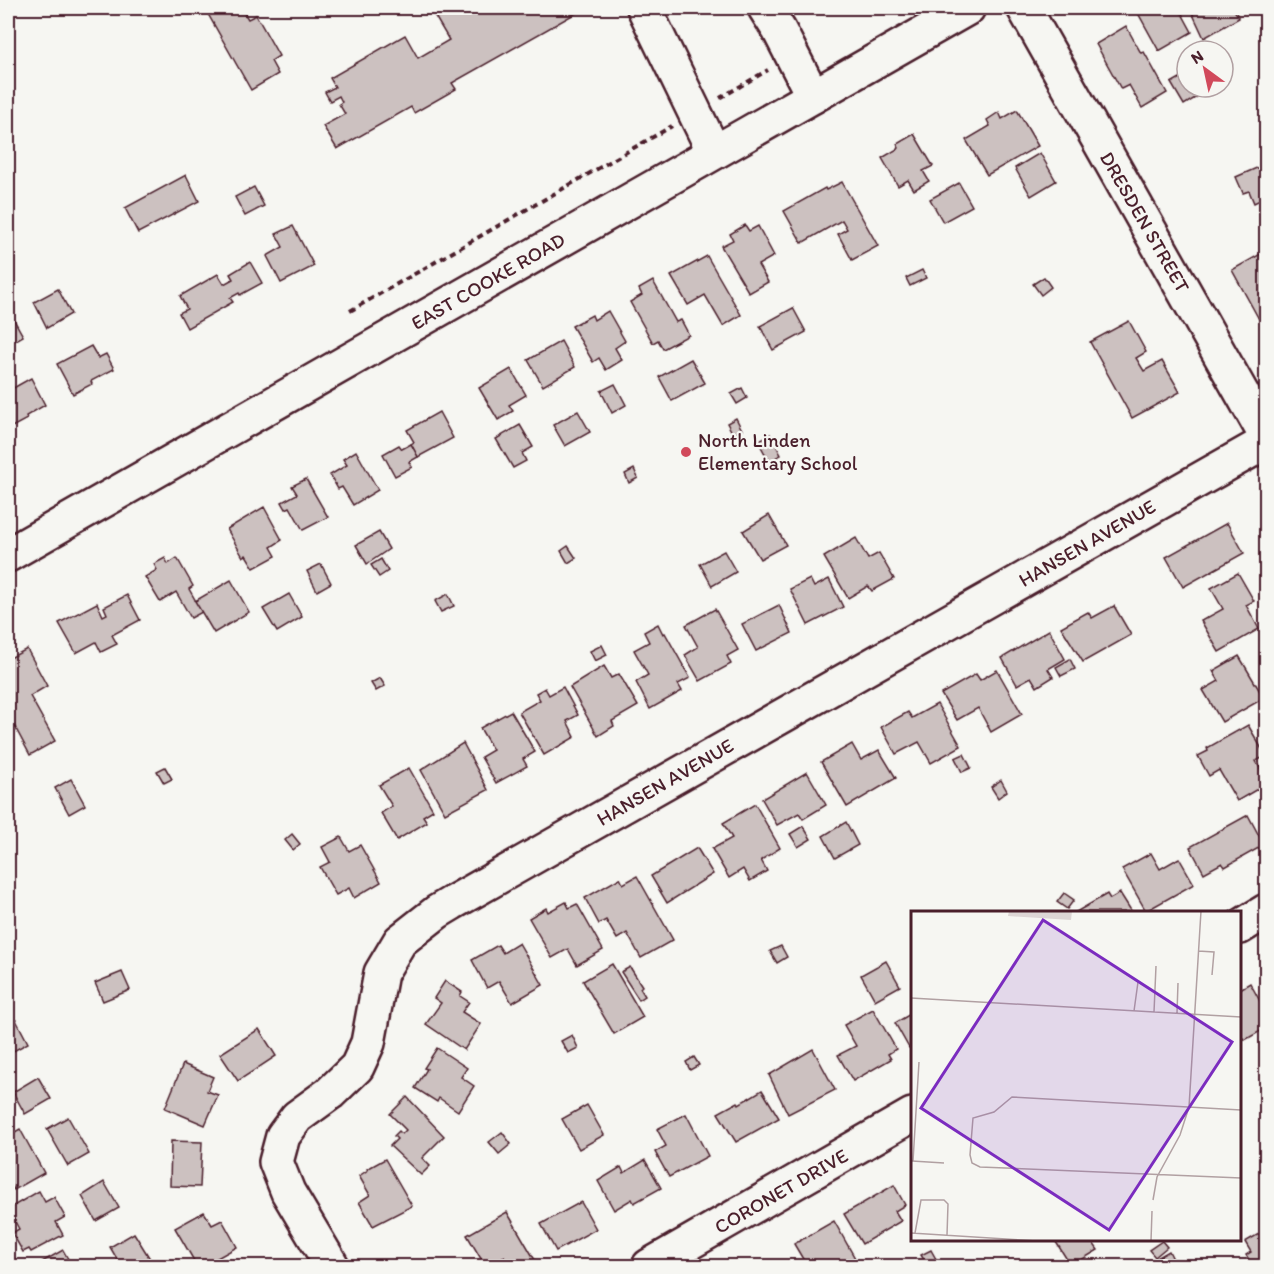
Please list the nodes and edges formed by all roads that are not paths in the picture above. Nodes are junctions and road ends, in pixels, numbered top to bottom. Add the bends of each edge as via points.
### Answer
1 (644, 8) edge
2 (765, 8) edge
3 (968, 8) edge
4 (1024, 8) edge
5 (919, 20) edge
6 (813, 96) junction
7 (714, 152) junction
8 (1266, 436) edge
9 (1266, 442) edge
10 (8, 555) edge
11 (1266, 911) edge
12 (1241, 926) edge
13 (911, 1116) edge
14 (332, 1266) edge
15 (649, 1266) edge

1 - 7 street
2 - 6 street
3 - 5 street, EAST COOKE ROAD
4 - 8 street, DRESDEN STREET
5 - 6 street, EAST COOKE ROAD
6 - 7 street, EAST COOKE ROAD
7 - 10 street, EAST COOKE ROAD
9 - 14 street, HANSEN AVENUE via 452,903 399,941 381,973 368,1043 357,1067 297,1117 283,1136 276,1162 288,1192
11 - 12 street
13 - 15 street, CORONET DRIVE

